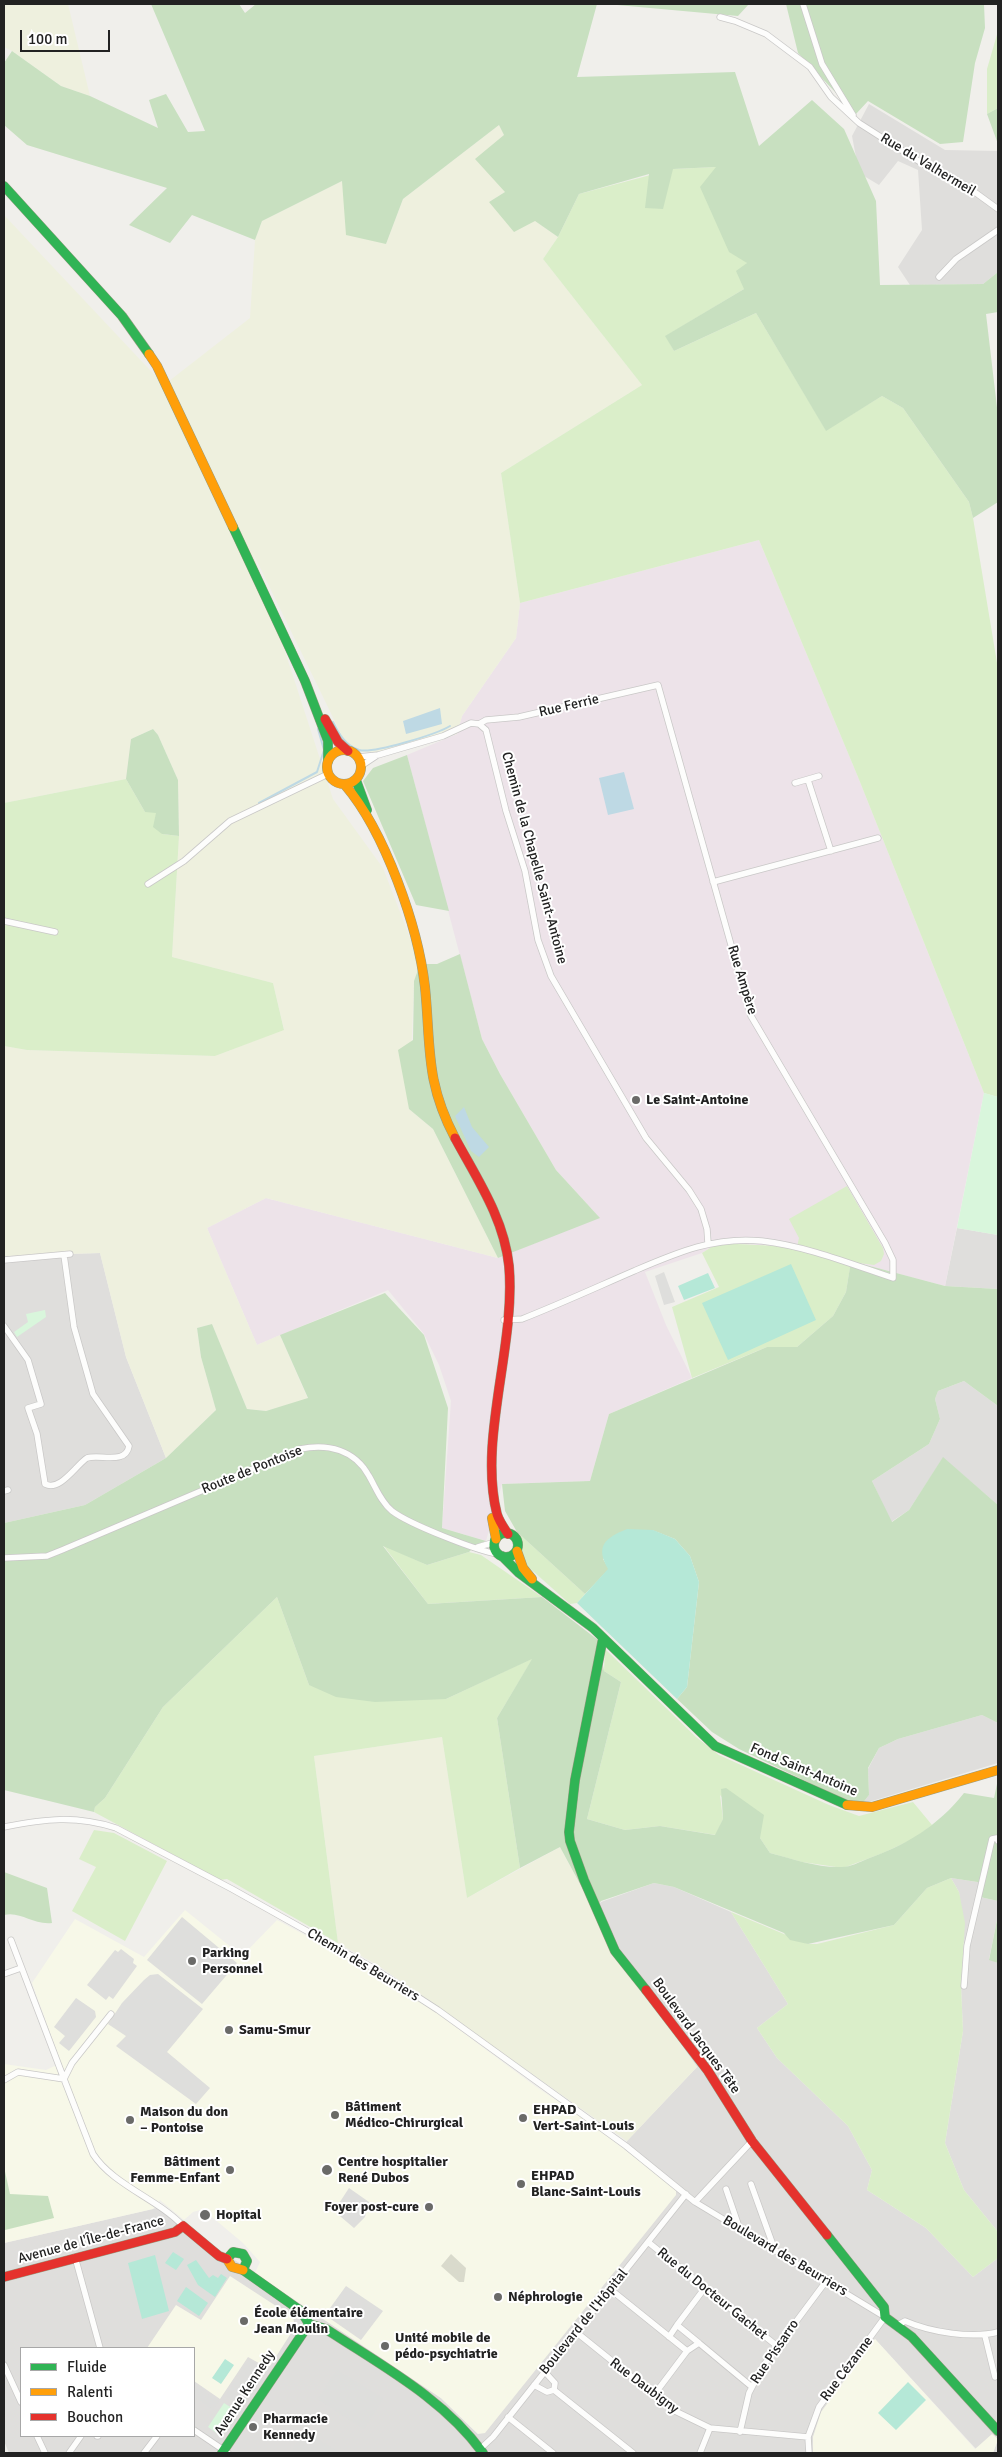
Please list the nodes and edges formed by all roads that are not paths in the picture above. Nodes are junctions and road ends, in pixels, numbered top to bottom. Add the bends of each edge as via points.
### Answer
1 (803, 4) edge
2 (720, 18) dead end
3 (857, 121) junction
4 (4, 186) edge
5 (998, 209) edge
6 (998, 230) edge
7 (939, 277) dead end
8 (305, 681) junction
9 (658, 686) joint
10 (479, 724) junction
11 (349, 751) junction
12 (328, 761) junction
13 (360, 761) junction
14 (328, 774) junction
15 (819, 776) dead end
16 (356, 780) junction
17 (808, 780) junction
18 (795, 784) dead end
19 (345, 785) junction
20 (878, 838) dead end
21 (383, 850) junction
22 (831, 851) junction
23 (713, 882) junction
24 (148, 884) dead end
25 (4, 922) edge
26 (55, 932) dead end
27 (708, 1243) junction
28 (4, 1260) edge
29 (507, 1320) junction
30 (4, 1326) edge
31 (508, 1534) junction
32 (496, 1541) junction
33 (475, 1547) junction
34 (516, 1551) junction
35 (500, 1555) junction
36 (4, 1558) edge
37 (539, 1587) junction
38 (603, 1638) junction
39 (998, 1770) edge
40 (4, 1827) edge
41 (998, 1841) edge
42 (11, 1940) dead end
43 (21, 1968) junction
44 (4, 1974) edge
45 (964, 1986) dead end
46 (111, 2014) dead end
47 (64, 2079) junction
48 (4, 2080) edge
49 (752, 2141) junction
50 (751, 2184) dead end
51 (726, 2189) dead end
52 (686, 2194) junction
53 (695, 2202) junction
54 (183, 2226) junction
55 (739, 2227) junction
56 (648, 2242) junction
57 (774, 2248) junction
58 (75, 2257) junction
59 (228, 2259) junction
60 (243, 2270) junction
61 (4, 2277) edge
62 (827, 2280) junction
63 (704, 2289) junction
64 (610, 2290) junction
65 (886, 2317) junction
66 (309, 2324) junction
67 (677, 2325) junction
68 (898, 2325) junction
69 (576, 2332) junction
70 (998, 2332) edge
71 (985, 2336) junction
72 (669, 2337) junction
73 (699, 2343) junction
74 (777, 2346) junction
75 (100, 2347) edge
76 (687, 2351) junction
77 (4, 2365) edge
78 (544, 2371) junction
79 (995, 2377) dead end
80 (534, 2384) junction
81 (752, 2387) junction
82 (554, 2390) junction
83 (654, 2395) junction
84 (20, 2398) edge
85 (508, 2417) junction
86 (710, 2428) junction
87 (195, 2431) edge
88 (998, 2431) edge
89 (740, 2432) junction
90 (37, 2437) edge
91 (80, 2437) edge
92 (156, 2437) edge
93 (808, 2437) junction
94 (482, 2451) edge
95 (225, 2452) edge
96 (45, 2453) edge
97 (69, 2453) edge
98 (144, 2453) edge
99 (553, 2453) edge
100 (633, 2453) edge
101 (700, 2453) edge
102 (808, 2453) edge

1 - 3 street, Rue du Valhermeil via 822,64
2 - 3 street, Rue du Valhermeil via 766,34 810,67 831,97
3 - 5 street, Rue du Valhermeil
4 - 8 main road via 122,316 157,366
6 - 7 street via 956,259
8 - 11 main road via 338,742
8 - 12 main road via 328,741
9 - 10 street, Rue Ferrie
9 - 23 street, Rue Ampère
10 - 13 street via 469,723 443,736
10 - 27 street, Chemin de la Chapelle Saint-Antoine via 488,736 525,871 538,940 551,976 646,1138 701,1209
11 - 12 main road via 336,752
11 - 13 main road
12 - 14 main road
13 - 16 main road
14 - 19 main road via 335,782
14 - 24 street via 230,822 184,862
15 - 17 street
16 - 19 main road
16 - 21 main road
17 - 18 street
17 - 22 street
19 - 21 main road
20 - 22 street
21 - 29 main road via 407,904 418,942 429,1056 436,1093 491,1206 502,1240
22 - 23 street
23 - 27 street, Rue Ampère via 751,1016 890,1252 893,1278 797,1247 742,1240
25 - 26 street
27 - 29 street via 667,1256 522,1320
28 - 30 street via 67,1254 74,1327 93,1394 129,1447 118,1458 94,1456 84,1459 62,1481 50,1486 45,1484 37,1434 28,1408 41,1404 28,1360
29 - 31 main road via 491,1473 497,1515
29 - 32 main road via 486,1463
31 - 32 main road
31 - 34 main road via 517,1541
32 - 33 street
32 - 35 main road
33 - 35 street, Route de Pontoise
33 - 36 street, Route de Pontoise via 401,1517 384,1502 353,1457 339,1449 317,1446 300,1449 47,1556
34 - 35 main road via 510,1556
34 - 37 main road via 523,1568
35 - 37 main road
37 - 38 main road, Fond Saint-Antoine
38 - 39 main road, Fond Saint-Antoine via 704,1737 722,1749 852,1807 877,1806
38 - 49 main road, Boulevard Jacques Tête via 575,1780 570,1841 616,1950 708,2071
40 - 52 street, Chemin des Beurriers via 40,1820 92,1820 116,1828 232,1889 336,1946 438,2010 622,2143
41 - 45 street via 997,1838 992,1839 966,1946
42 - 43 street
43 - 44 street
43 - 47 street
46 - 47 street via 72,2062
47 - 48 street via 18,2072
47 - 54 street via 99,2163
49 - 53 street
49 - 65 main road, Boulevard Jacques Tête via 884,2307
50 - 57 street
51 - 55 street
52 - 53 street, Boulevard des Beurriers
52 - 56 street, Boulevard de l'Hôpital
53 - 55 street, Boulevard des Beurriers
54 - 58 main road, Avenue de l'Île-de-France via 175,2232
54 - 59 main road via 219,2256
55 - 57 street, Boulevard des Beurriers
56 - 63 street, Rue du Docteur Gachet
56 - 64 street, Boulevard de l'Hôpital
57 - 62 street, Boulevard des Beurriers
58 - 61 main road, Avenue de l'Île-de-France
58 - 75 street
59 - 60 main road via 236,2270
59 - 60 main road via 233,2252 243,2254 247,2261
60 - 66 main road via 301,2311
62 - 65 street, Boulevard des Beurriers
62 - 74 street, Rue Pissarro
63 - 67 street
63 - 74 street, Rue du Docteur Gachet
64 - 69 street, Boulevard de l'Hôpital
64 - 72 street
65 - 68 main road, Boulevard Jacques Tête
65 - 93 street, Rue Cézanne via 819,2407
66 - 94 main road via 326,2329 435,2403
66 - 95 main road, Avenue Kennedy
67 - 72 street
67 - 73 street
68 - 71 street via 905,2321 929,2330
68 - 88 main road, Boulevard Jacques Tête
69 - 78 street, Boulevard de l'Hôpital
69 - 83 street, Rue Daubigny
70 - 71 street
71 - 79 street
72 - 76 street
73 - 76 street
73 - 81 street
74 - 81 street, Rue Pissarro
76 - 83 street
77 - 84 street
78 - 80 street, Boulevard de l'Hôpital
78 - 82 street via 555,2383
80 - 82 street via 547,2392
80 - 85 street, Boulevard de l'Hôpital
81 - 89 street, Rue Pissarro
82 - 100 street
83 - 86 street, Rue Daubigny via 683,2416
85 - 94 street, Boulevard de l'Hôpital
85 - 99 street
86 - 89 street, Rue Daubigny
86 - 101 street
87 - 95 street
89 - 93 street, Rue Daubigny
90 - 96 street
91 - 97 street
92 - 98 street
93 - 102 street, Rue Cézanne

